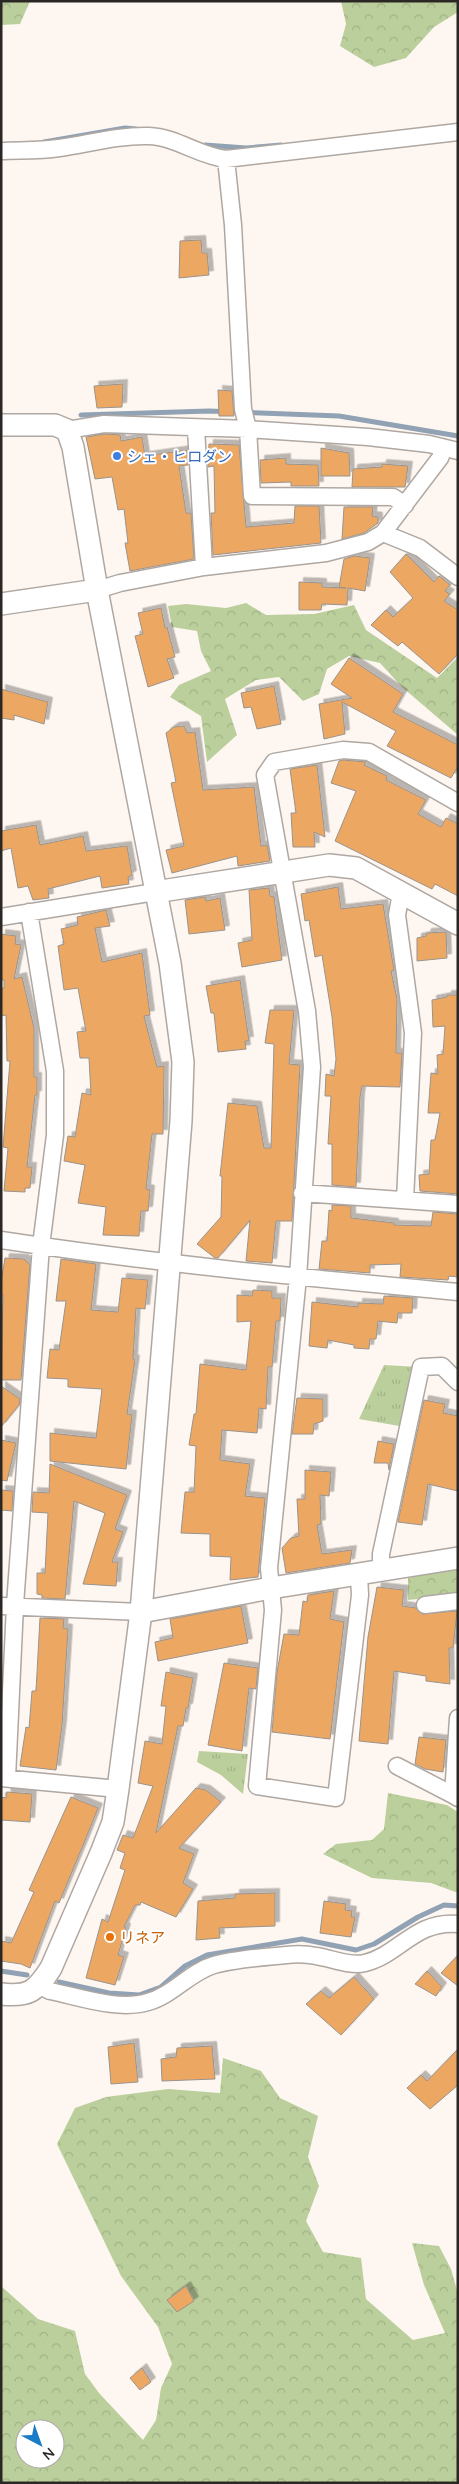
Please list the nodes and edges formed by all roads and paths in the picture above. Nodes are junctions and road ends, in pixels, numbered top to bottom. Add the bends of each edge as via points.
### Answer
1 (458, 132) edge
2 (1, 151) edge
3 (226, 159) junction
4 (1, 425) edge
5 (196, 428) junction
6 (248, 429) junction
7 (67, 430) junction
8 (451, 449) edge
9 (404, 505) junction
10 (384, 533) junction
11 (204, 567) junction
12 (458, 576) edge
13 (97, 590) junction
14 (1, 604) edge
15 (458, 803) edge
16 (282, 872) junction
17 (155, 892) junction
18 (401, 893) junction
19 (29, 912) junction
20 (1, 916) edge
21 (458, 924) edge
22 (302, 1193) junction
23 (405, 1200) junction
24 (458, 1204) edge
25 (1, 1240) edge
26 (41, 1246) junction
27 (170, 1263) junction
28 (298, 1278) junction
29 (458, 1292) edge
30 (458, 1382) edge
31 (458, 1558) edge
32 (381, 1571) junction
33 (359, 1576) junction
34 (271, 1588) junction
35 (458, 1601) edge
36 (426, 1605) dead end
37 (8, 1606) edge
38 (140, 1612) junction
39 (458, 1718) edge
40 (397, 1766) dead end
41 (4, 1778) edge
42 (118, 1789) junction
43 (455, 1796) edge
44 (458, 1924) edge
45 (40, 1986) junction
46 (1, 1994) edge

1 - 3 street
2 - 3 street via 55,149 149,136
3 - 6 street via 233,225 243,409
4 - 7 street via 55,425
5 - 6 street
5 - 7 street via 104,424
5 - 11 street
6 - 8 street via 368,437
6 - 9 street via 252,496 393,497
7 - 13 street via 73,447
8 - 9 street via 440,458
9 - 10 street
10 - 11 street via 368,542 326,553
10 - 12 street via 420,548
11 - 13 street
13 - 14 street
13 - 17 street
15 - 16 street via 369,752 343,750 274,762 265,774
16 - 17 street
16 - 18 street via 329,866 356,868
16 - 22 street via 306,1011 312,1067
17 - 19 street
17 - 27 street via 170,963 183,1062
18 - 21 street
18 - 23 street via 397,915 413,1033
19 - 20 street
19 - 26 street via 55,1070 55,1134
22 - 23 street
22 - 28 street
23 - 24 street
25 - 26 street
26 - 27 street
26 - 37 street
27 - 28 street
27 - 38 street
28 - 29 street
28 - 34 street via 269,1568
30 - 32 street via 442,1366 421,1366 381,1554
31 - 32 street
32 - 33 street
33 - 34 street
33 - 34 street via 360,1595 336,1798 256,1786 273,1610
34 - 38 street
35 - 36 street
37 - 38 street
37 - 41 street
38 - 42 street
39 - 43 street
40 - 43 street
41 - 42 street
42 - 45 street via 113,1822 102,1853
44 - 45 street via 438,1924 364,1964 287,1955 214,1965 171,1992 147,2002 121,2004 50,1991
45 - 46 street via 27,1994

